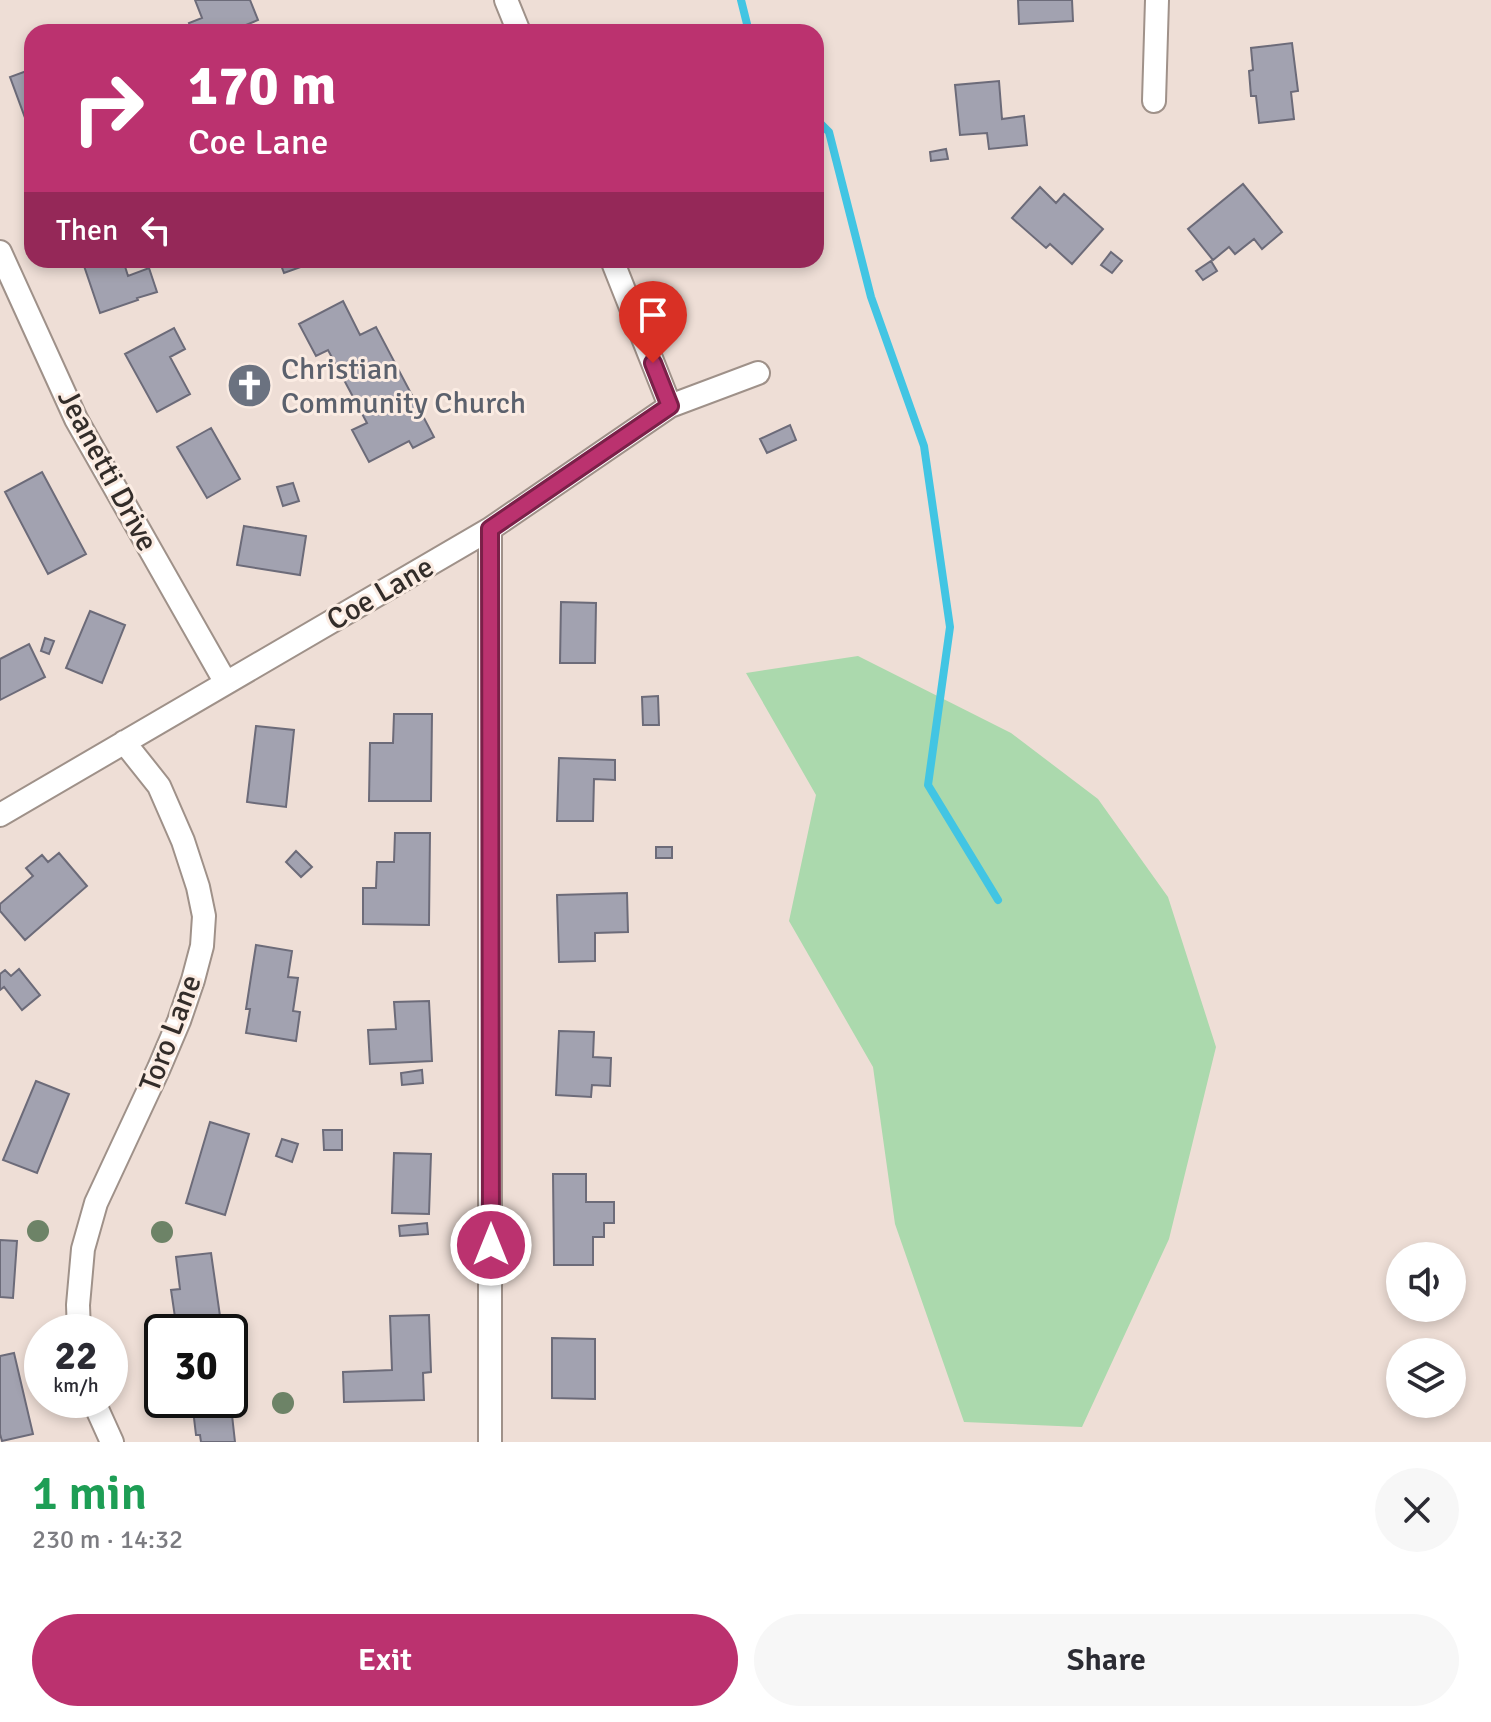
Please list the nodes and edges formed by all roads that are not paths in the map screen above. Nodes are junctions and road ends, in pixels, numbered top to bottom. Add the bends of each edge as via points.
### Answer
1 (506, 0) edge
2 (1157, 0) edge
3 (516, 24) edge
4 (1154, 101) dead end
5 (0, 252) edge
6 (615, 268) edge
7 (758, 373) dead end
8 (670, 406) junction
9 (490, 529) junction
10 (226, 683) junction
11 (124, 742) junction
12 (0, 815) edge
13 (78, 1314) edge
14 (101, 1418) edge
15 (112, 1442) edge
16 (490, 1442) edge

1 - 3 street
2 - 4 street
5 - 10 street, Jeanetti Drive via 76,419
6 - 8 street
7 - 8 street, Coe Lane
8 - 9 street, Coe Lane
9 - 10 street, Coe Lane
9 - 16 street
10 - 11 street, Coe Lane
11 - 12 street, Coe Lane
11 - 13 street, Toro Lane via 159,786 183,841 204,916 202,946 174,1033 96,1203 83,1249
14 - 15 street

